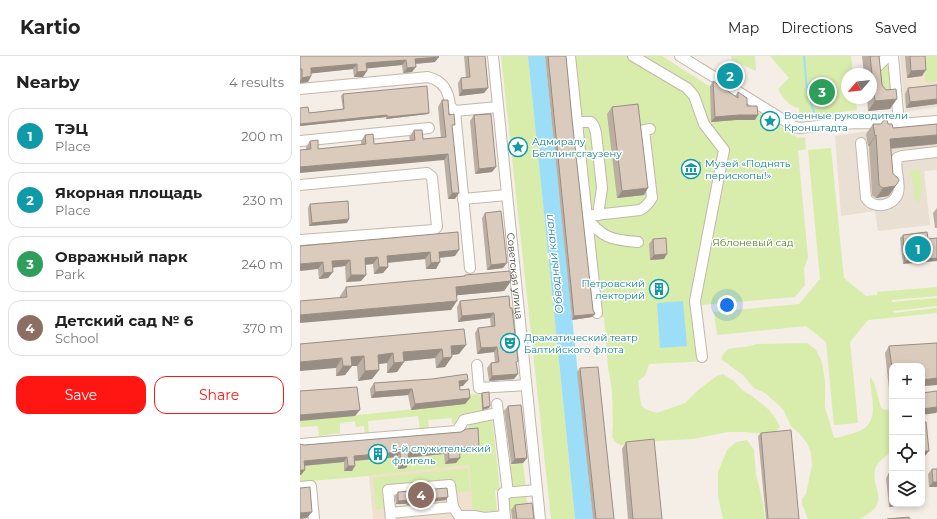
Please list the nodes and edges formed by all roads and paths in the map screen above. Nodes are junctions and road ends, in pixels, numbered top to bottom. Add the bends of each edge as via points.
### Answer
1 (493, 56) edge
2 (570, 56) edge
3 (633, 56) edge
4 (680, 56) edge
5 (888, 56) edge
6 (893, 56) edge
7 (878, 65) edge
8 (300, 89) edge
9 (498, 107) junction
10 (455, 111) junction
11 (937, 121) edge
12 (576, 122) junction
13 (899, 124) junction
14 (429, 128) dead end
15 (650, 129) dead end
16 (300, 141) edge
17 (861, 143) dead end
18 (937, 152) edge
19 (300, 185) edge
20 (507, 195) junction
21 (463, 199) junction
22 (598, 215) junction
23 (586, 216) junction
24 (300, 240) edge
25 (638, 242) dead end
26 (470, 268) dead end
27 (597, 313) dead end
28 (702, 357) dead end
29 (477, 365) dead end
30 (526, 385) junction
31 (300, 444) edge
32 (300, 487) edge
33 (537, 490) junction
34 (508, 493) junction
35 (453, 507) junction
36 (391, 516) edge
37 (505, 517) edge
38 (314, 519) edge
39 (540, 519) edge

1 - 9 street, Советская улица
2 - 12 street
3 - 28 street via 692,92 704,124 724,150 696,301
4 - 13 street via 786,122 800,128 862,123
5 - 7 street
6 - 13 street via 892,93
8 - 10 street via 428,78 440,82 445,88 450,106
9 - 10 street
9 - 20 street, Советская улица
10 - 21 street
11 - 13 street
12 - 22 street via 591,122 596,133 602,188
12 - 23 street
14 - 16 street
15 - 22 street via 644,130 652,198 640,210
17 - 18 street via 866,198 875,205 888,204 895,199 899,191 897,158
19 - 24 street via 427,173 432,177 437,227 427,231
20 - 21 street
20 - 30 street, Советская улица
21 - 26 street
22 - 23 street
23 - 25 street via 599,232 624,241
23 - 27 street
29 - 30 street via 480,388
30 - 33 street, Советская улица
31 - 34 street via 458,431 464,420 497,408
32 - 38 street via 311,486
33 - 34 street
33 - 39 street, Советская улица
34 - 37 street via 502,493
35 - 36 street
35 - 36 street via 450,485 388,490
35 - 37 street via 459,516

